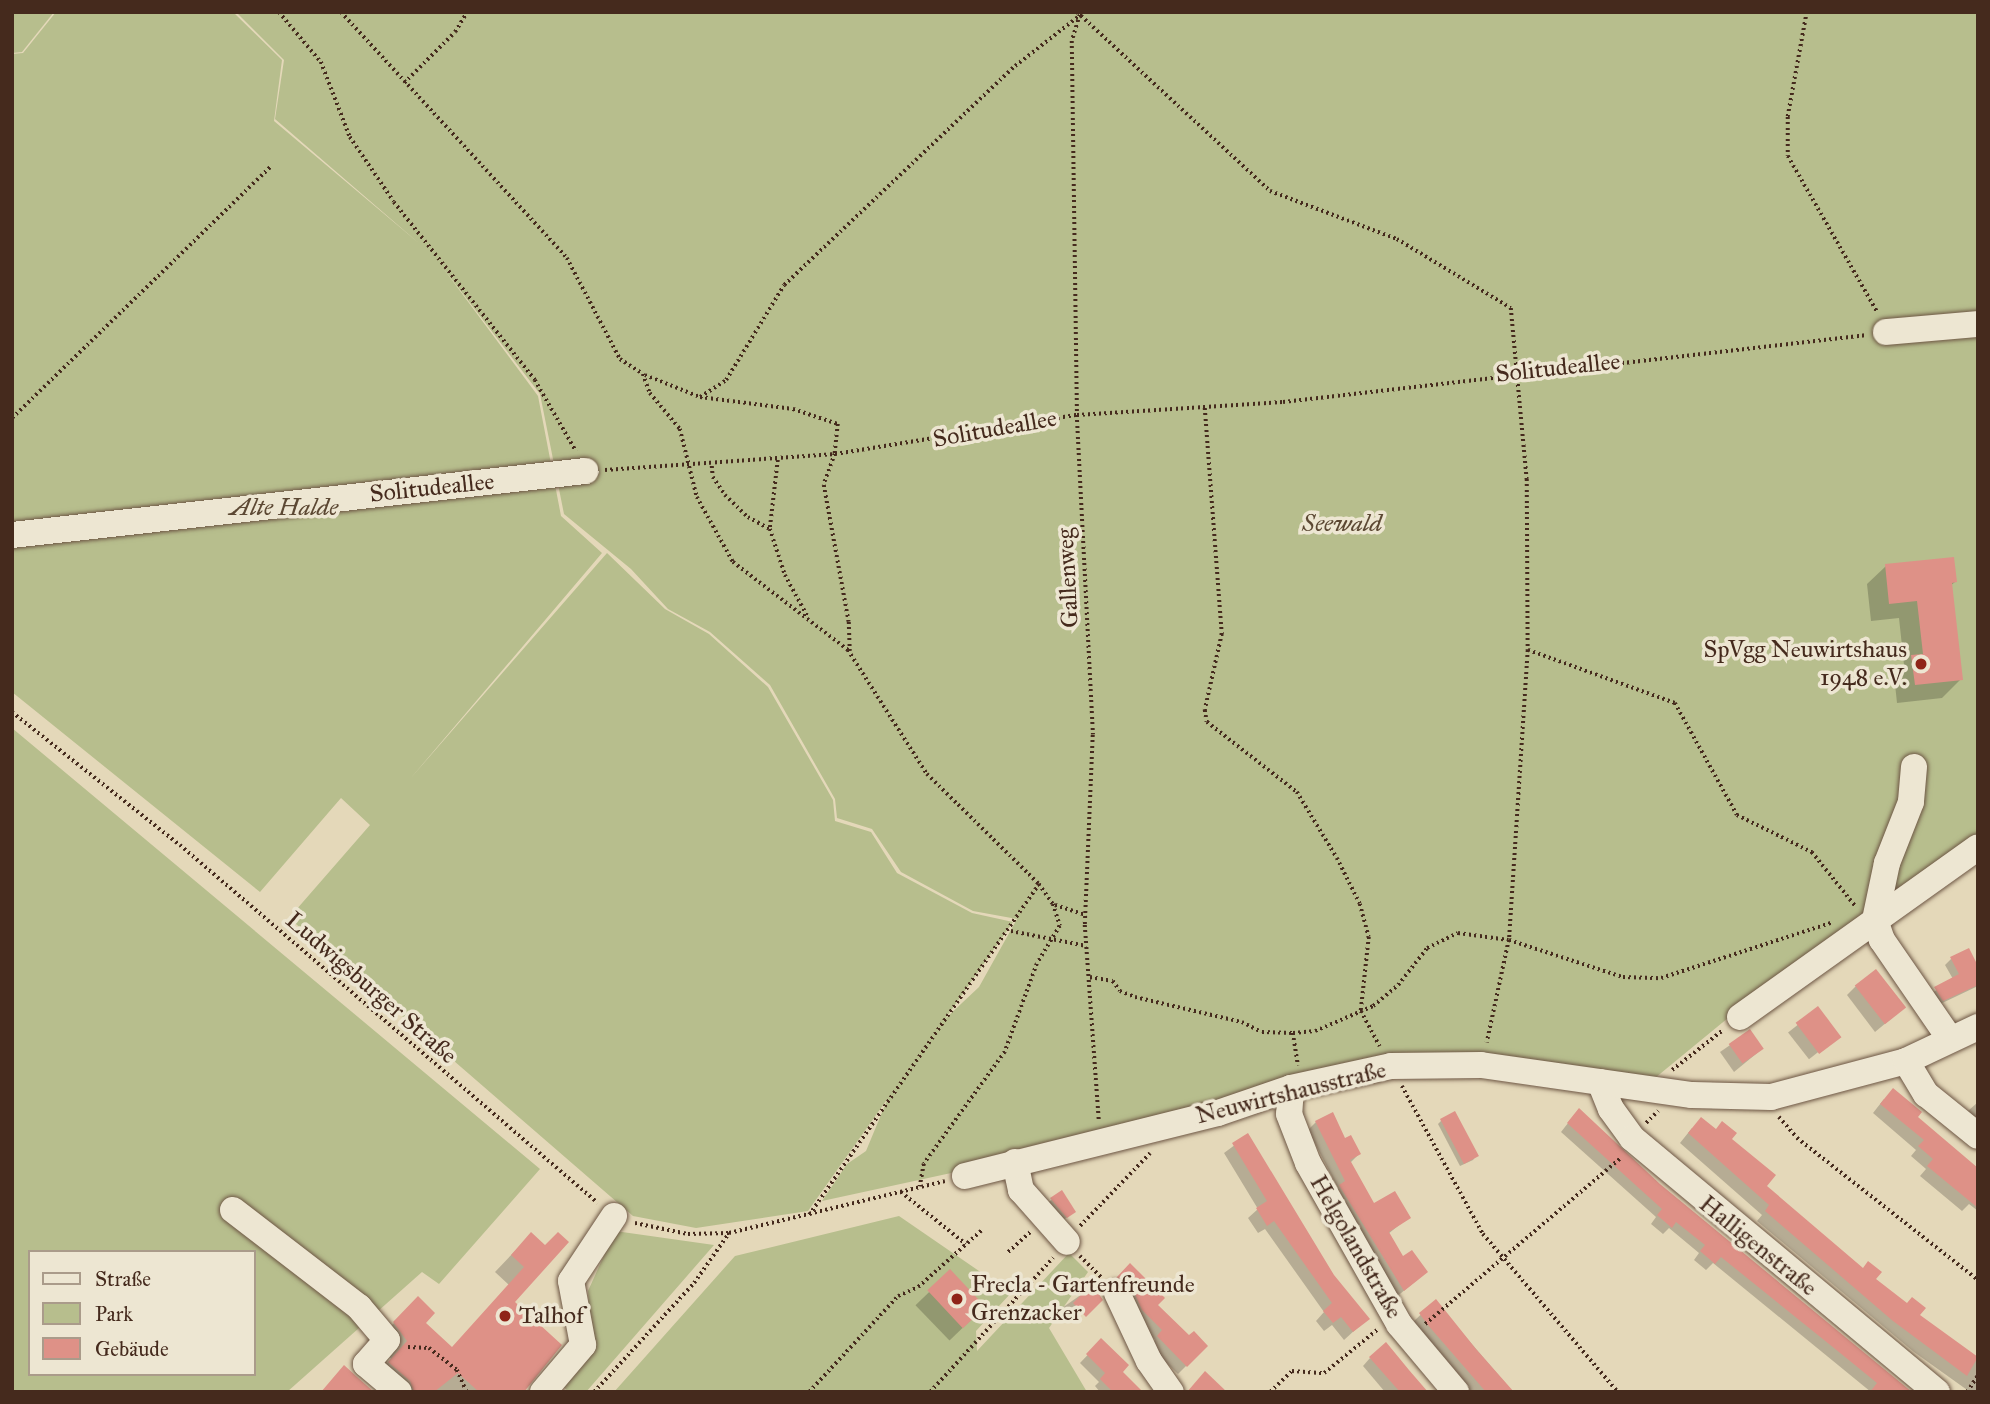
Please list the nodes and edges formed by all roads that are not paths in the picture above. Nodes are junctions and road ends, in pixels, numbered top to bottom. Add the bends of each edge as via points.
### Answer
1 (1978, 324) edge
2 (1886, 331) road end
3 (585, 471) road end
4 (12, 535) edge
5 (1914, 767) dead end
6 (1978, 847) edge
7 (1863, 917) junction
8 (1735, 1021) road end
9 (1978, 1027) edge
10 (1950, 1039) junction
11 (1906, 1061) junction
12 (1600, 1082) junction
13 (1296, 1087) junction
14 (1973, 1125) edge
15 (1015, 1162) junction
16 (965, 1176) road end
17 (233, 1210) dead end
18 (614, 1216) road end
19 (1066, 1242) road end
20 (1117, 1293) road end
21 (400, 1392) edge
22 (543, 1392) edge
23 (1171, 1392) edge
24 (1455, 1392) edge
25 (1937, 1392) edge

1 - 2 street
3 - 4 street, Solitudeallee
5 - 7 street via 1911,802
6 - 7 street
7 - 8 street
7 - 10 street
9 - 10 street, Neuwirtshausstraße
10 - 11 street, Neuwirtshausstraße
11 - 12 street, Neuwirtshausstraße via 1771,1097 1692,1095
11 - 14 street via 1926,1094
12 - 13 street, Neuwirtshausstraße via 1481,1065 1391,1066
12 - 25 street, Halligenstraße via 1611,1110 1632,1138
13 - 15 street, Neuwirtshausstraße via 1177,1123
13 - 24 street, Helgolandstraße via 1289,1114 1308,1163 1395,1316
15 - 16 street, Neuwirtshausstraße
15 - 19 street via 1021,1190
17 - 21 street via 359,1307 387,1340 366,1364
18 - 22 street via 571,1281 583,1345
20 - 23 street via 1149,1361

